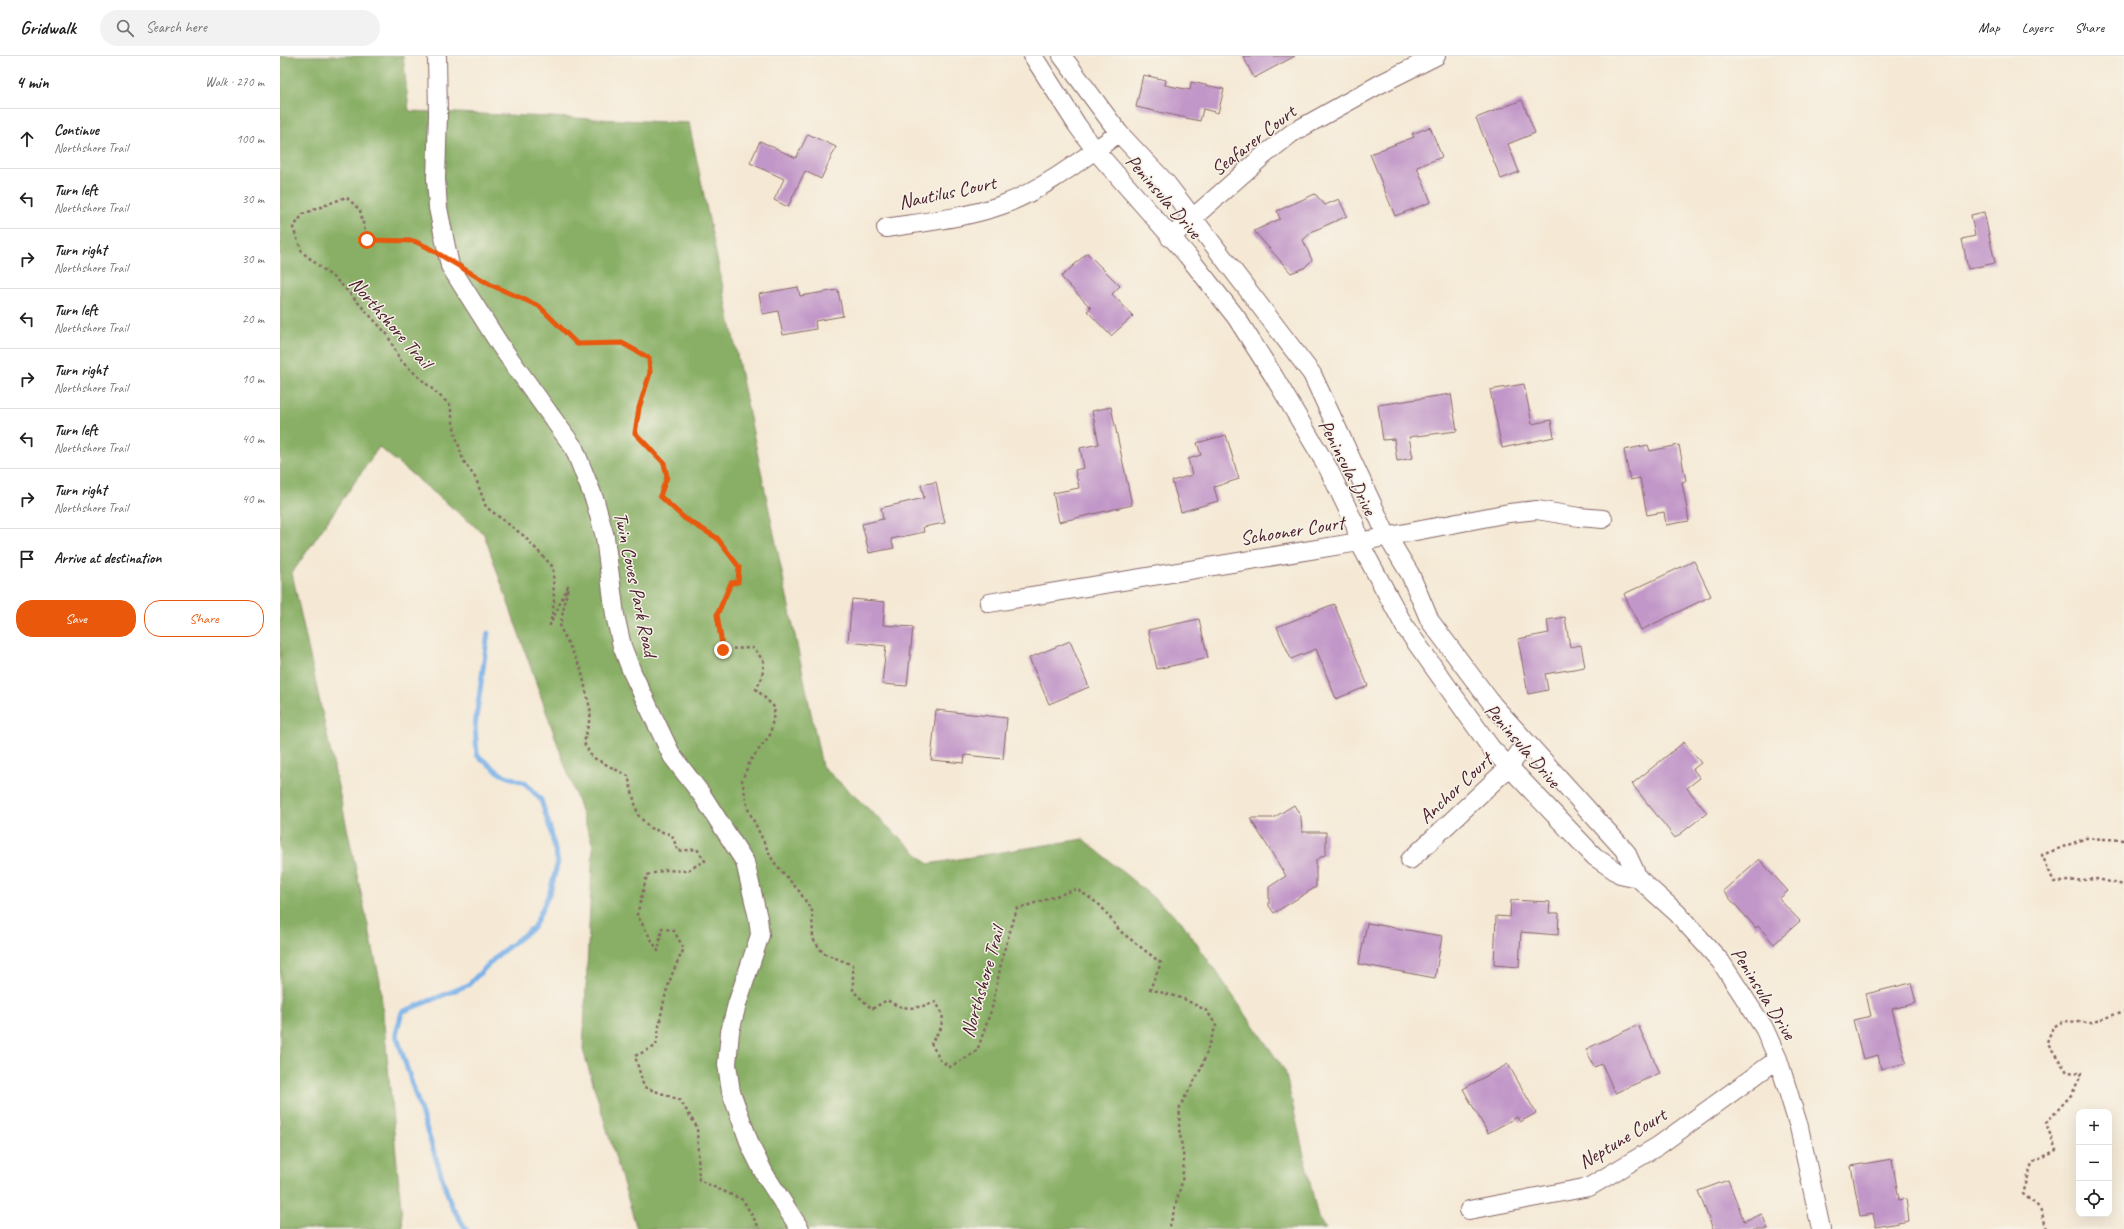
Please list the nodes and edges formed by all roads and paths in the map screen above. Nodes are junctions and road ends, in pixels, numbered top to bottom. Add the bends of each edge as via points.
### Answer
1 (437, 56) edge
2 (1033, 56) edge
3 (1062, 56) edge
4 (1436, 56) edge
5 (1119, 133) junction
6 (1095, 150) junction
7 (1193, 219) junction
8 (886, 228) dead end
9 (1170, 238) junction
10 (449, 260) junction
11 (473, 274) dead end
12 (1603, 519) dead end
13 (1387, 536) junction
14 (1359, 542) junction
15 (989, 603) dead end
16 (1526, 743) junction
17 (1509, 767) junction
18 (2124, 840) edge
19 (1410, 860) dead end
20 (1638, 878) junction
21 (2124, 885) edge
22 (2124, 1011) edge
23 (1778, 1060) junction
24 (1469, 1210) dead end
25 (760, 1229) edge
26 (800, 1229) edge
27 (1169, 1229) edge
28 (1821, 1229) edge
29 (2047, 1229) edge

1 - 10 street, Twin Coves Park Road via 436,179 438,208
2 - 6 street, Peninsula Drive
3 - 5 street, Peninsula Drive
4 - 7 street, Seafarer Court via 1292,133
5 - 6 street, Nautilus Court
5 - 7 street, Peninsula Drive via 1167,184
6 - 8 street, Nautilus Court via 1038,188 1003,204 975,213
6 - 9 street, Peninsula Drive
7 - 9 street, Seafarer Court
7 - 13 street, Peninsula Drive via 1312,374
9 - 14 street, Peninsula Drive via 1187,255 1236,317 1273,375 1328,468 1355,524
10 - 25 path, Northshore Trail via 414,241 367,240 360,210 346,197 303,214 293,228 302,252 340,283 387,334 400,360 450,405 463,460 476,480 486,508 524,536 553,567 554,603 550,625 568,586 560,627 581,668 591,713 584,743 592,757 628,776 638,815 650,828 672,835 678,851 696,849 705,861 686,871 665,870 648,875 637,915 658,951 662,928 674,931 684,949 665,992 656,1046 635,1056 644,1087 680,1100 697,1127 699,1180 743,1200
10 - 26 street, Twin Coves Park Road via 450,266 500,345 574,448 595,501 605,537 622,646 632,672 672,756 702,795 745,862 760,935 730,1032 728,1064 731,1092 751,1147 765,1175
11 - 27 path, Northshore Trail via 491,285 539,306 577,344 622,343 649,358 650,373 639,408 635,433 664,463 667,477 660,496 684,518 717,538 739,567 738,582 731,583 717,615 723,650 754,648 764,662 762,678 756,689 775,708 770,735 750,761 742,780 748,808 773,861 799,891 812,911 813,939 822,953 853,965 853,991 872,1008 887,1000 899,1008 921,1007 936,1002 943,1015 941,1028 931,1043 940,1060 950,1067 977,1051 992,1008 1003,954 1017,909 1077,889 1101,906 1120,931 1161,963 1150,989 1184,999 1207,1011 1216,1025 1201,1069 1180,1106 1179,1128 1184,1160 1182,1182
12 - 13 street, Schooner Court via 1537,510
13 - 14 street, Schooner Court
13 - 16 street, Peninsula Drive via 1410,574 1430,621 1493,705
14 - 15 street, Schooner Court
14 - 17 street, Peninsula Drive via 1405,627 1490,748
16 - 17 street, Anchor Court
16 - 20 street, Peninsula Drive via 1626,852
17 - 19 street, Anchor Court
17 - 20 street, Peninsula Drive via 1595,857 1620,874
18 - 21 path via 2086,838 2042,855 2054,882 2097,879
20 - 23 street, Peninsula Drive via 1677,913 1721,962 1764,1028
22 - 29 path via 2091,1023 2064,1021 2053,1027 2047,1042 2067,1072 2082,1073 2072,1094 2046,1123 2056,1150 2032,1163 2023,1194 2040,1208
23 - 24 street, Neptune Court via 1658,1146 1589,1186
23 - 28 street, Peninsula Drive via 1798,1127

